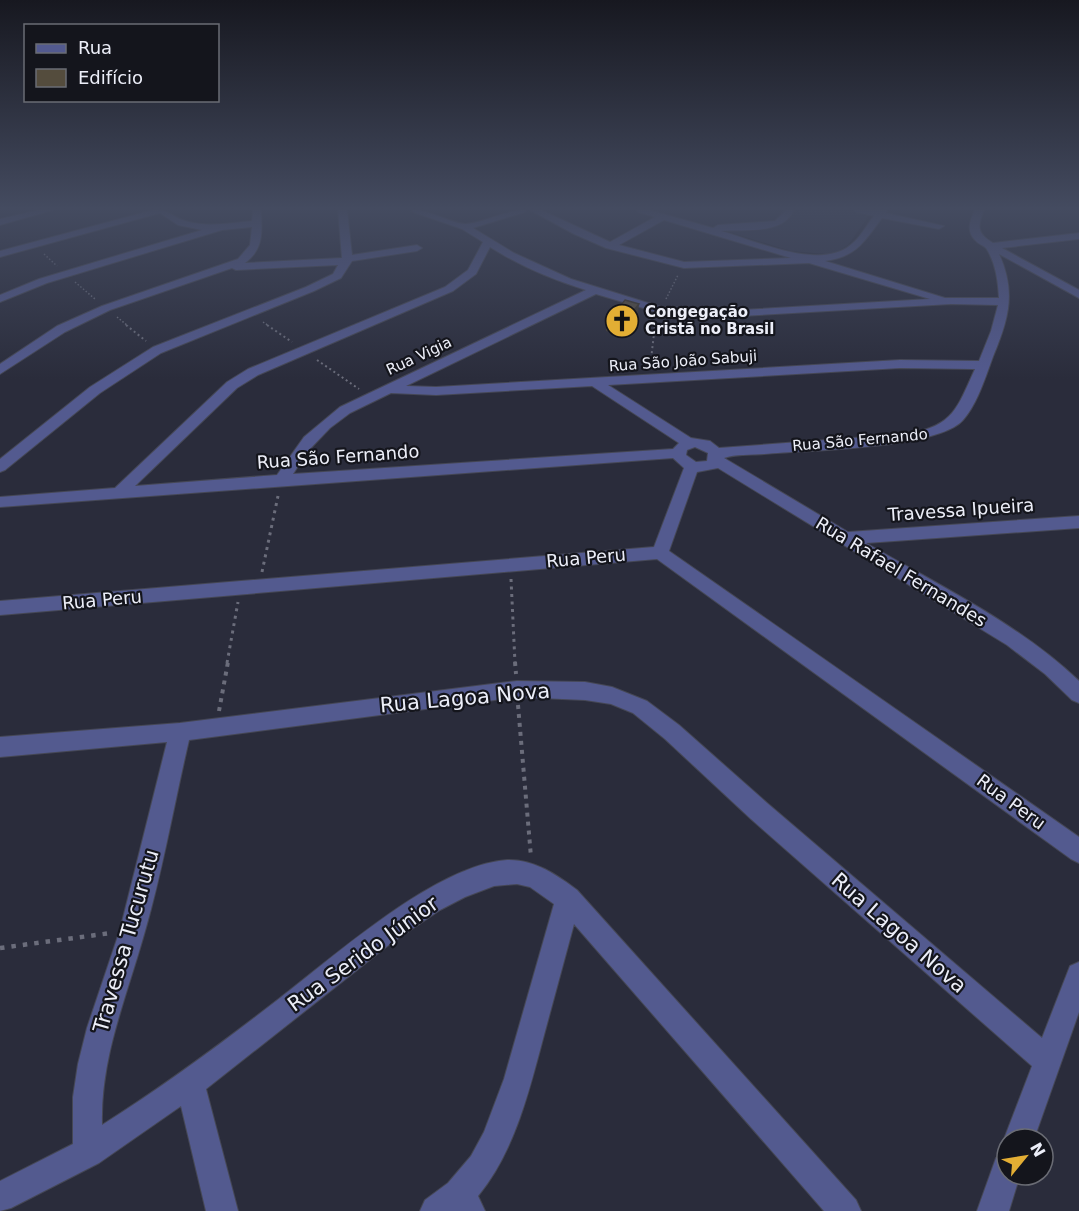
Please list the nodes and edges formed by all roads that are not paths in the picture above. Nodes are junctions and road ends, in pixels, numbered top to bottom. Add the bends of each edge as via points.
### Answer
1 (88, 267) edge
2 (231, 267) edge
3 (250, 267) edge
4 (343, 267) edge
5 (475, 267) edge
6 (533, 267) edge
7 (831, 267) edge
8 (998, 267) edge
9 (1028, 267) edge
10 (228, 268) junction
11 (1079, 286) edge
12 (1065, 287) junction
13 (593, 291) junction
14 (1079, 295) edge
15 (0, 299) edge
16 (951, 301) junction
17 (1005, 302) junction
18 (982, 365) junction
19 (0, 370) edge
20 (596, 383) junction
21 (387, 389) junction
22 (683, 448) junction
23 (716, 457) junction
24 (692, 466) junction
25 (0, 467) edge
26 (282, 480) junction
27 (118, 494) junction
28 (0, 502) edge
29 (1079, 522) edge
30 (846, 538) junction
31 (660, 553) junction
32 (0, 608) edge
33 (1079, 694) edge
34 (180, 732) junction
35 (0, 747) edge
36 (1079, 850) edge
37 (568, 898) junction
38 (1079, 975) edge
39 (1049, 1062) junction
40 (190, 1083) junction
41 (1024, 1127) edge
42 (88, 1152) junction
43 (1001, 1187) edge
44 (0, 1197) edge
45 (455, 1205) edge
46 (222, 1211) edge
47 (845, 1211) edge
48 (993, 1211) edge

1 - 15 street
2 - 10 street
3 - 10 street
4 - 25 street via 327,282 184,337 135,362
5 - 27 street via 449,289 253,372 232,385
6 - 13 street
7 - 16 street
8 - 17 street, Rua São Fernando
9 - 12 street
10 - 19 street via 106,308 61,329
11 - 12 street
12 - 14 street
13 - 16 street via 660,310 741,313
13 - 21 street, Rua Vigia
16 - 17 street
17 - 18 street, Rua São Fernando
18 - 20 street, Rua São João Sabuji via 900,364
18 - 23 street, Rua São Fernando via 958,419 936,433
20 - 21 street, Rua São João Sabuji via 436,392
20 - 22 street
21 - 26 street, Rua Vigia via 328,421 299,450
22 - 23 street via 705,444
22 - 24 street via 683,462
22 - 26 street, Rua São Fernando
23 - 24 street, Rua São Fernando via 708,466
23 - 30 street, Rua Rafael Fernandes
24 - 31 street
26 - 27 street, Rua São Fernando
27 - 28 street, Rua São Fernando
29 - 30 street, Travessa Ipueira
30 - 33 street, Rua Rafael Fernandes via 1014,640 1053,668
31 - 32 street, Rua Peru
31 - 36 street, Rua Peru
34 - 35 street, Rua Lagoa Nova
34 - 39 street, Rua Lagoa Nova via 517,689 585,691 612,696 640,707 672,732
34 - 42 street, Travessa Tucurutu via 133,930 92,1064 87,1097
37 - 40 street, Rua Serido Júnior via 533,874 508,872 481,878 441,896
37 - 45 street via 518,1079 496,1140
37 - 47 street
38 - 39 street
39 - 41 street
40 - 42 street, Rua Serido Júnior
40 - 46 street
42 - 44 street, Rua Serido Júnior
43 - 48 street

